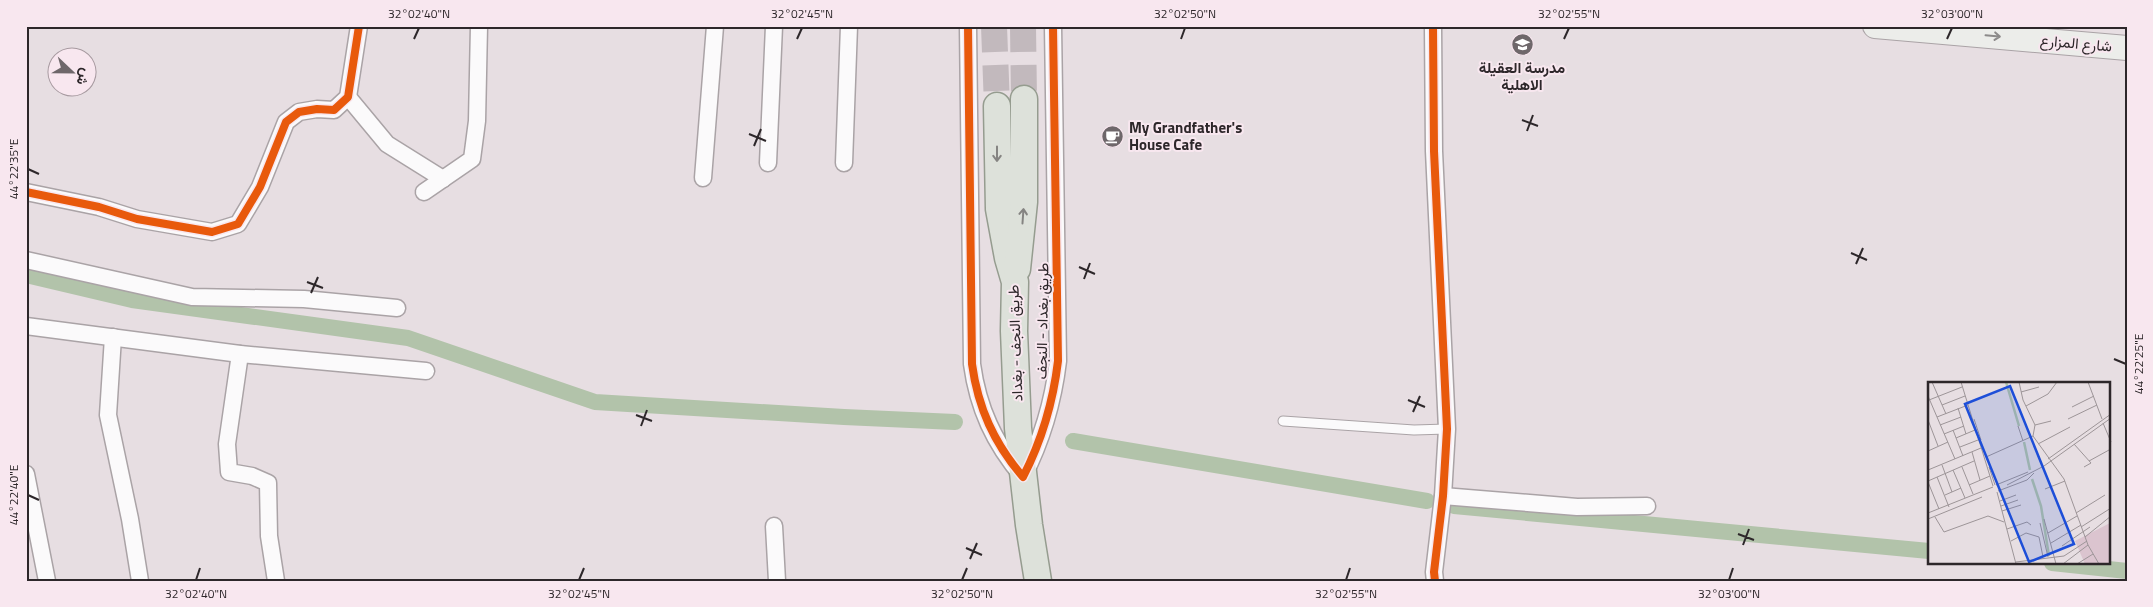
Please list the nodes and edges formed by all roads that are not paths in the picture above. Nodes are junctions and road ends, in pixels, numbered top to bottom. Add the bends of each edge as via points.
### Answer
1 (358, 26) edge
2 (479, 26) edge
3 (716, 26) edge
4 (774, 26) edge
5 (848, 26) edge
6 (968, 26) edge
7 (1053, 26) edge
8 (1433, 26) edge
9 (1875, 26) edge
10 (2127, 48) edge
11 (348, 97) junction
12 (1024, 99) tunnel mouth
13 (997, 106) tunnel mouth
14 (768, 163) dead end
15 (844, 163) dead end
16 (703, 178) dead end
17 (442, 180) junction
18 (26, 192) edge
19 (424, 192) dead end
20 (26, 260) edge
21 (1015, 282) junction
22 (397, 308) dead end
23 (26, 326) edge
24 (113, 337) junction
25 (240, 354) junction
26 (426, 371) dead end
27 (1283, 421) dead end
28 (1447, 429) junction
29 (26, 474) edge
30 (1023, 477) junction
31 (1443, 496) junction
32 (1647, 506) dead end
33 (774, 526) dead end
34 (47, 581) edge
35 (140, 581) edge
36 (276, 581) edge
37 (777, 581) edge
38 (1038, 581) edge
39 (1435, 581) edge

1 - 11 street
2 - 17 street via 477,121 472,159
3 - 16 street
4 - 14 street
5 - 15 street
6 - 30 street via 972,364 976,392 988,425 1001,449
7 - 30 street, طريق بغداد - النجف via 1058,361 1047,421
8 - 28 street via 1434,151
9 -> 10 street, شارع المزارع
11 - 17 street via 387,144
11 - 18 street via 334,110 299,112 286,122 260,187 238,224 212,232 137,219 99,207
21 -> 12 main road, طريق بغداد - النجف via 1024,202
13 -> 21 main road, طريق النجف - بغداد via 999,209
17 - 19 street
20 - 22 street via 192,296 304,299
21 - 30 main road, طريق النجف - بغداد via 1016,380
23 - 24 street
24 - 25 street
24 - 35 street via 108,415
25 - 26 street
25 - 36 street via 227,444 229,472 268,483 269,536
27 - 28 lane via 1414,430
28 - 31 street
29 - 34 street
30 - 38 main road, طريق النجف - بغداد
31 - 32 street via 1577,507
31 - 39 street
33 - 37 street

